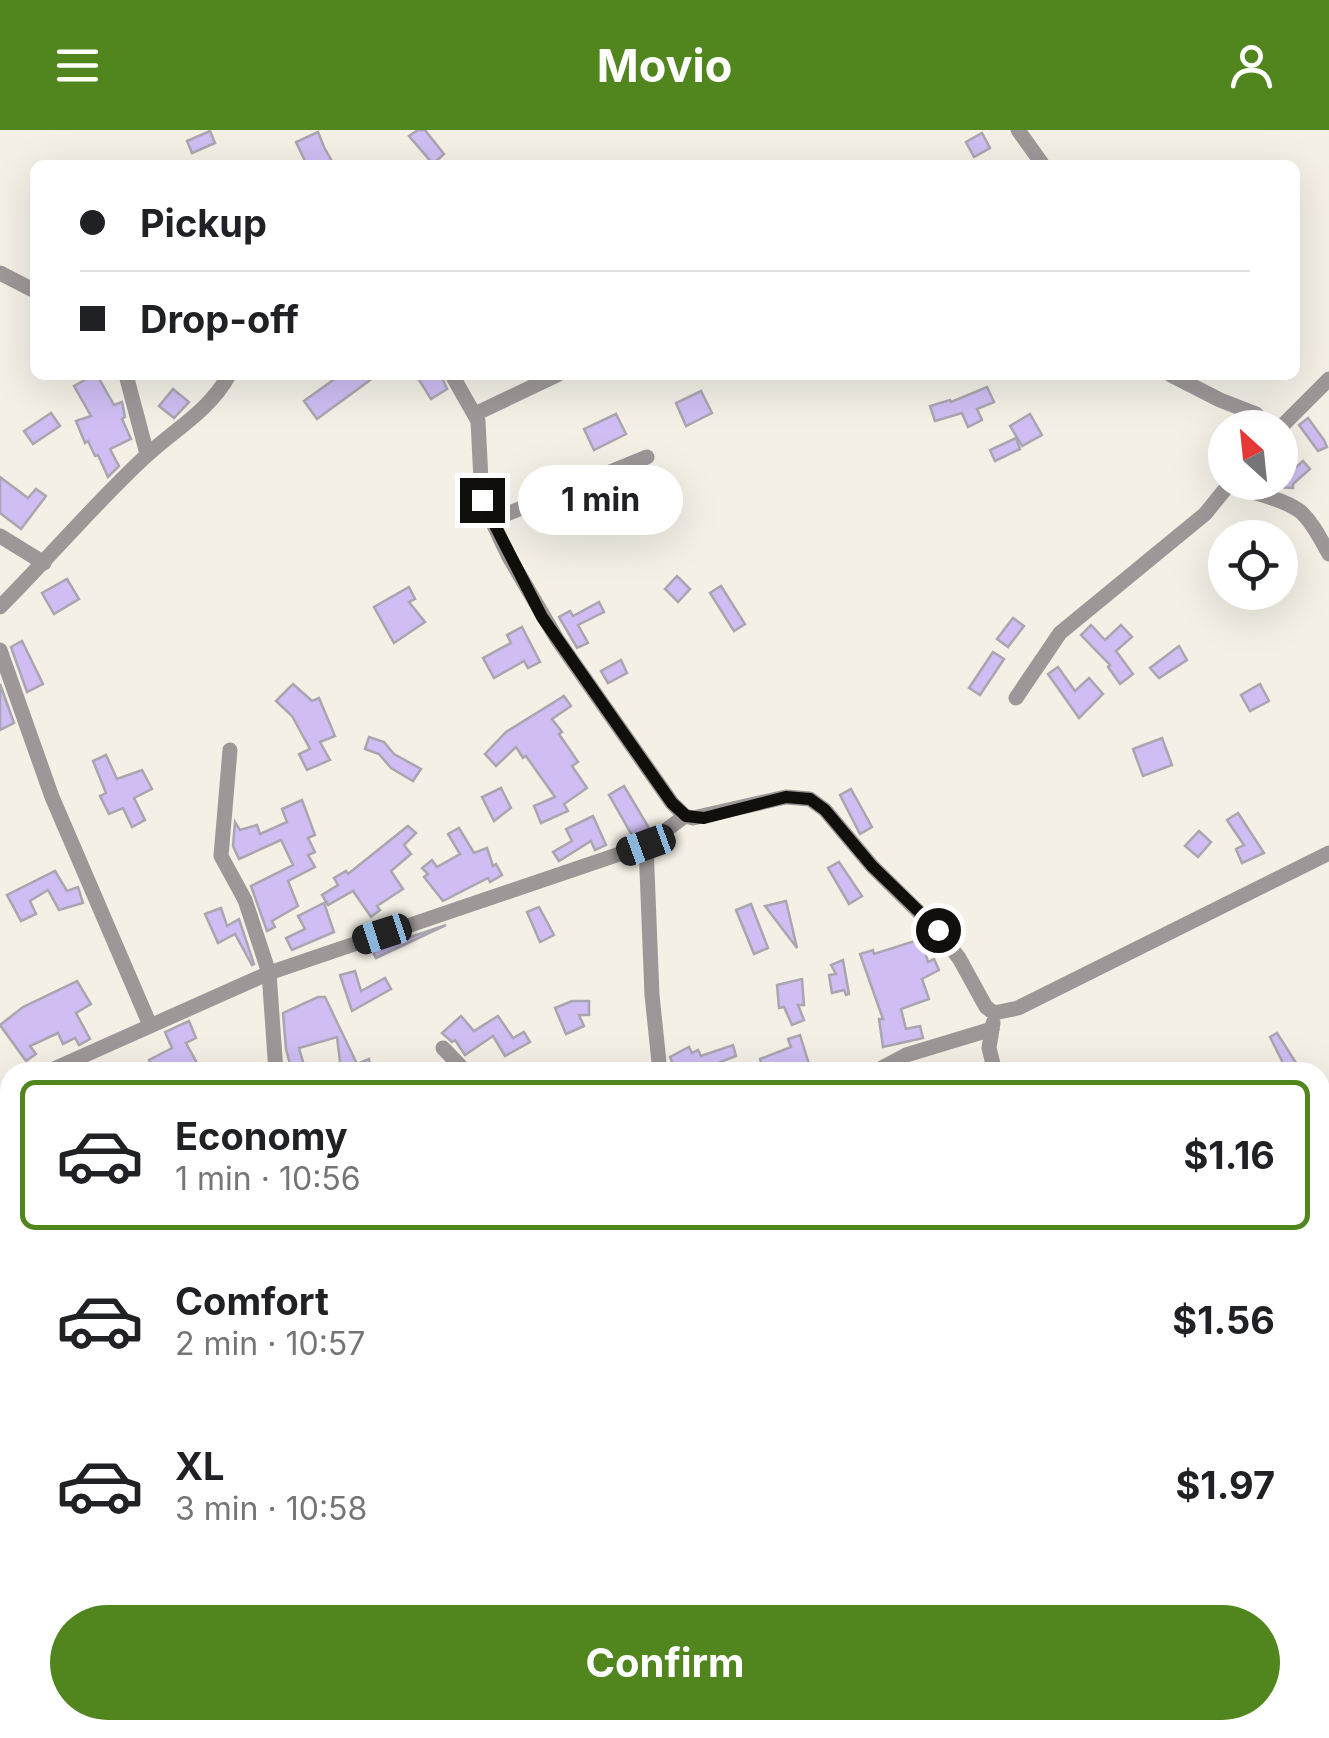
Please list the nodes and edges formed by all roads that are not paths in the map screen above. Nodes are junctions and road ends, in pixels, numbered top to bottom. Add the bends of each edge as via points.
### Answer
1 (1018, 130) edge
2 (1034, 160) edge
3 (0, 273) edge
4 (30, 289) edge
5 (1329, 379) edge
6 (127, 380) edge
7 (226, 380) edge
8 (455, 380) edge
9 (546, 380) edge
10 (1181, 380) edge
11 (1246, 410) edge
12 (1298, 410) edge
13 (475, 414) junction
14 (147, 454) junction
15 (647, 457) dead end
16 (1216, 500) edge
17 (1270, 500) edge
18 (492, 520) junction
19 (0, 536) edge
20 (1329, 554) edge
21 (44, 563) junction
22 (0, 607) edge
23 (0, 650) edge
24 (1016, 698) dead end
25 (230, 750) dead end
26 (686, 816) junction
27 (646, 845) junction
28 (1329, 853) edge
29 (269, 972) junction
30 (993, 1021) junction
31 (150, 1025) junction
32 (443, 1048) dead end
33 (69, 1062) edge
34 (275, 1062) edge
35 (456, 1062) edge
36 (659, 1062) edge
37 (892, 1062) edge
38 (992, 1062) edge

1 - 2 street
3 - 4 street
5 - 12 street
6 - 14 street
7 - 14 street via 201,412
8 - 13 street
9 - 13 street
10 - 11 street
13 - 18 street via 482,500
14 - 21 street
15 - 18 street
16 - 24 street via 1060,632
17 - 20 street via 1304,515
18 - 26 street via 556,639
19 - 21 street
21 - 22 street
23 - 31 street via 52,797
25 - 29 street via 220,856 245,900
26 - 27 street
26 - 30 street via 704,818 786,797 810,799 938,930
27 - 29 street
27 - 36 street
28 - 30 street
29 - 31 street
29 - 34 street
30 - 37 street
30 - 38 street
31 - 33 street
32 - 35 street

